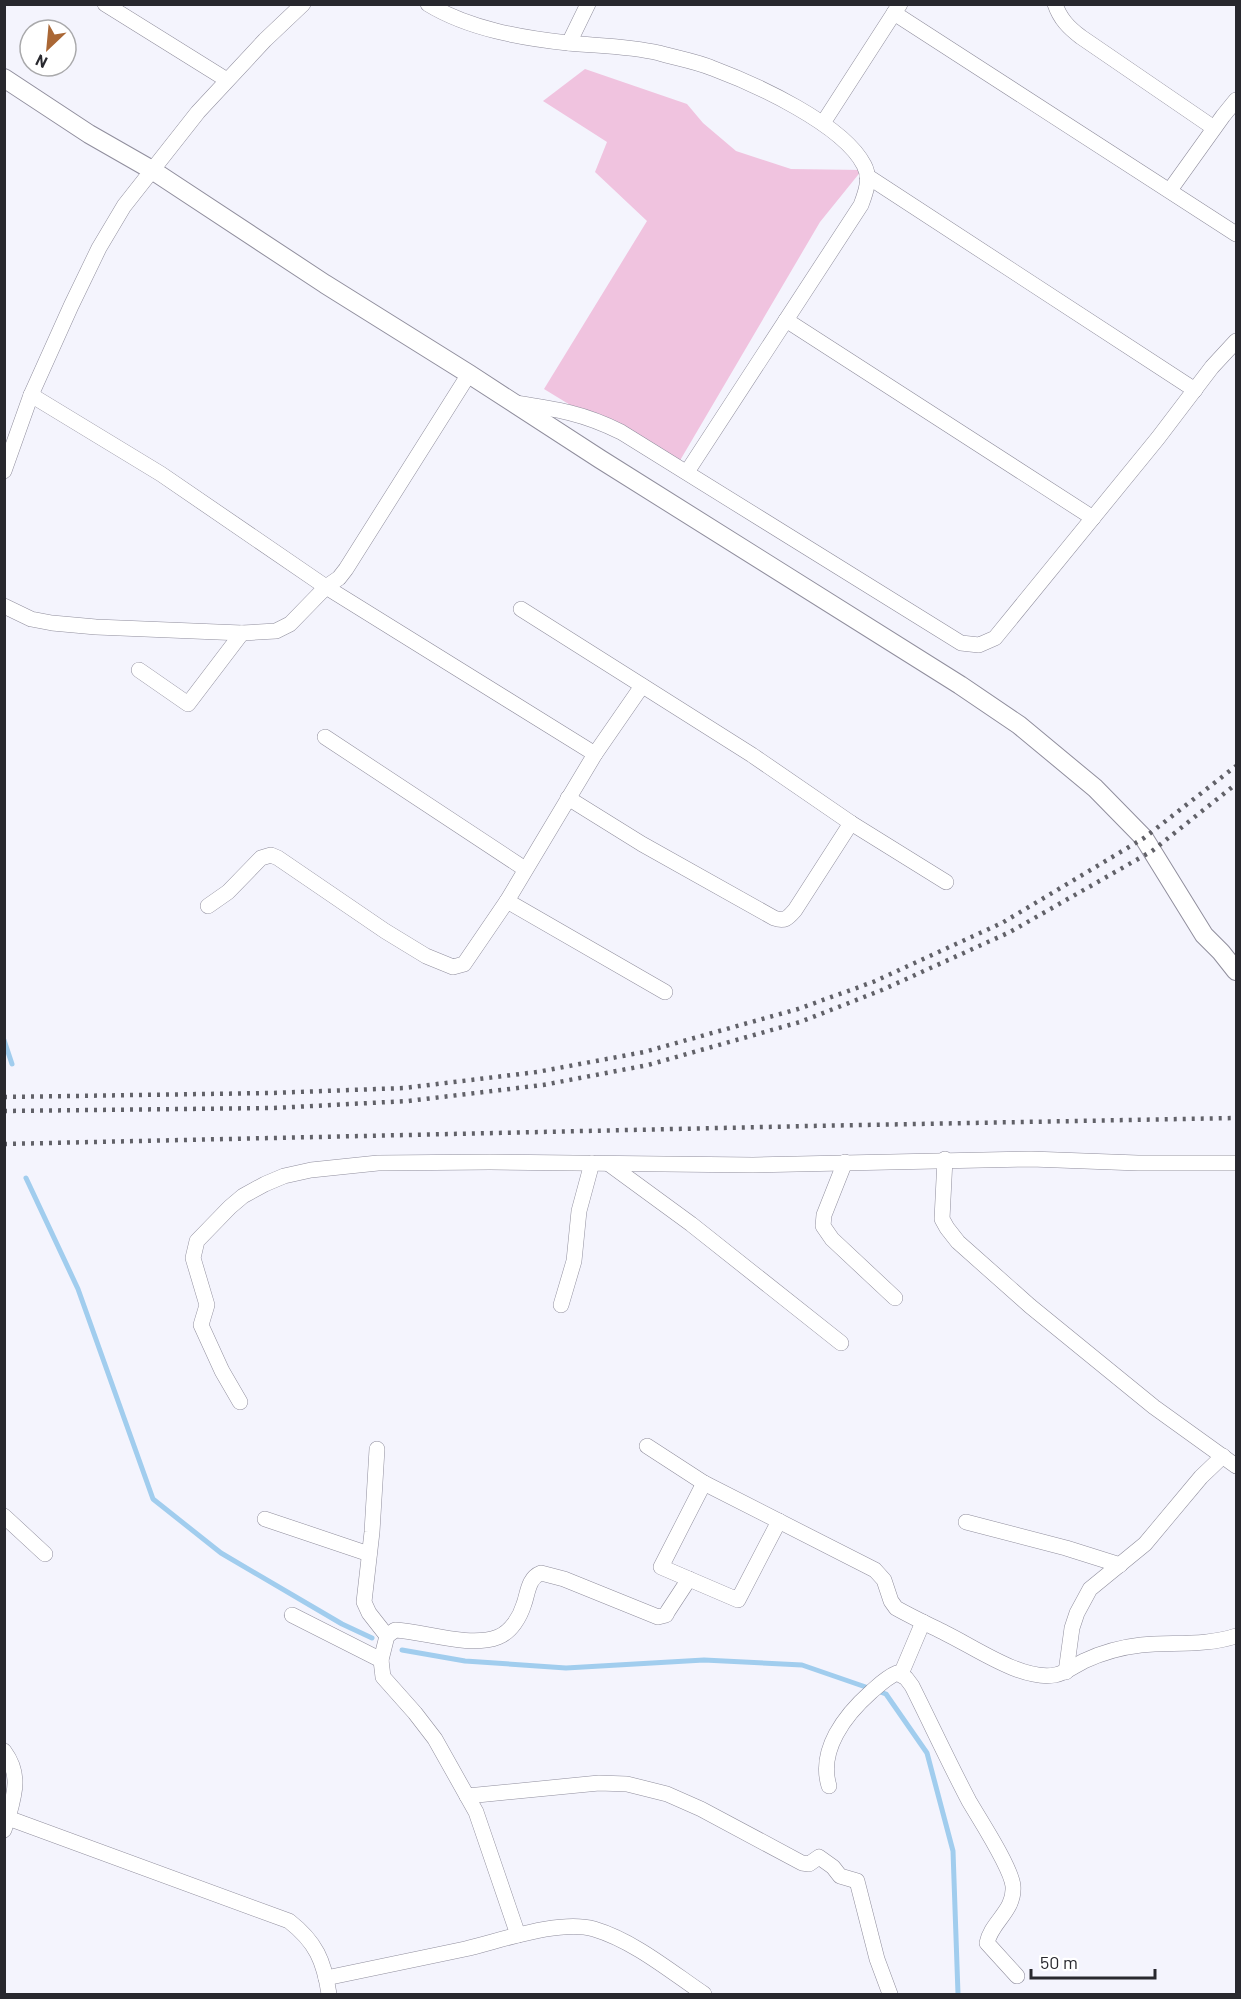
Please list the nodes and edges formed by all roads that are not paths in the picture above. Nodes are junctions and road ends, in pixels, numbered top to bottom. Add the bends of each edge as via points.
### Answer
1 (303, 4) edge
2 (428, 4) edge
3 (588, 4) edge
4 (1055, 4) edge
5 (111, 6) edge
6 (897, 9) edge
7 (569, 43) junction
8 (4, 78) edge
9 (227, 80) junction
10 (1236, 100) edge
11 (823, 123) junction
12 (1214, 128) junction
13 (152, 170) junction
14 (867, 176) junction
15 (1170, 190) junction
16 (1236, 234) edge
17 (786, 320) junction
18 (1236, 340) edge
19 (469, 374) junction
20 (1195, 390) junction
21 (31, 395) junction
22 (513, 403) junction
23 (4, 471) edge
24 (687, 472) junction
25 (1093, 518) junction
26 (326, 587) junction
27 (4, 606) edge
28 (521, 609) dead end
29 (242, 633) junction
30 (139, 670) dead end
31 (642, 686) junction
32 (325, 737) dead end
33 (595, 754) junction
34 (568, 798) junction
35 (851, 823) junction
36 (525, 869) junction
37 (946, 882) dead end
38 (507, 901) junction
39 (208, 906) dead end
40 (1236, 971) edge
41 (665, 992) dead end
42 (945, 1159) junction
43 (845, 1162) junction
44 (591, 1163) junction
45 (1236, 1163) edge
46 (609, 1164) junction
47 (895, 1298) dead end
48 (561, 1305) dead end
49 (841, 1343) dead end
50 (240, 1402) dead end
51 (646, 1446) dead end
52 (377, 1449) dead end
53 (1223, 1456) junction
54 (1236, 1466) edge
55 (704, 1482) junction
56 (4, 1516) edge
57 (265, 1519) dead end
58 (779, 1521) junction
59 (966, 1522) dead end
60 (45, 1554) dead end
61 (369, 1554) junction
62 (1120, 1564) junction
63 (689, 1579) junction
64 (292, 1615) dead end
65 (923, 1622) junction
66 (387, 1636) junction
67 (1236, 1636) edge
68 (381, 1659) junction
69 (1066, 1671) junction
70 (894, 1676) junction
71 (4, 1751) edge
72 (829, 1786) dead end
73 (467, 1796) junction
74 (6, 1824) edge
75 (518, 1935) junction
76 (1017, 1976) dead end
77 (326, 1978) junction
78 (329, 1995) edge
79 (704, 1995) edge
80 (890, 1995) edge

1 - 9 street
2 - 7 street via 474,25
3 - 7 street
4 - 12 street via 1058,14 1081,38
5 - 9 street
6 - 11 street
6 - 15 street
7 - 11 street via 608,45 711,67
8 - 13 street
9 - 13 street
10 - 12 street
11 - 14 street via 849,145 865,166
12 - 15 street
13 - 19 street
13 - 21 street via 99,248
14 - 17 street via 868,186 861,205
14 - 20 street
15 - 16 street
17 - 24 street
17 - 25 street
18 - 20 street
19 - 22 street
19 - 26 street via 346,568
20 - 25 street
21 - 23 street
21 - 26 street via 161,474
22 - 24 street via 598,420
22 - 40 street via 1018,725 1095,788 1144,838 1204,935
24 - 25 street via 962,643 978,645 995,638
26 - 29 street via 290,624 276,631
26 - 33 street
27 - 29 street via 31,619 52,623
28 - 31 street
29 - 30 street via 188,704
31 - 33 street
31 - 35 street
32 - 36 street
33 - 34 street
34 - 35 street via 642,844 781,920 795,910
34 - 36 street
35 - 37 street
36 - 38 street
38 - 39 street via 469,958 453,967 385,931 271,855 261,858 228,892
38 - 41 street
42 - 43 street
42 - 45 street
42 - 53 street via 942,1219 958,1242 1110,1372
43 - 46 street
43 - 47 street via 823,1226
44 - 46 street
44 - 48 street via 579,1211 574,1261
44 - 50 street via 342,1166 284,1176 243,1196 202,1235 193,1258 206,1300 201,1325
46 - 49 street
51 - 55 street
52 - 61 street
53 - 54 street
53 - 62 street via 1145,1544
55 - 58 street
55 - 63 street via 661,1567
56 - 60 street
57 - 61 street
58 - 63 street via 738,1600
58 - 65 street via 874,1570 884,1580 893,1605
59 - 62 street
61 - 66 street via 364,1602
62 - 69 street via 1090,1589 1083,1601 1072,1628
63 - 66 street via 666,1615 658,1617 541,1573 532,1580 516,1621 500,1636 468,1640 395,1630
64 - 68 street
65 - 69 street via 1028,1673 1055,1675
65 - 70 street
66 - 68 street
67 - 69 street via 1220,1642 1141,1645 1085,1660
68 - 73 street via 383,1677 435,1739
70 - 72 street via 855,1706 845,1720 828,1755
70 - 76 street via 912,1686 1008,1872 1013,1885 1011,1901 987,1943
71 - 74 street via 14,1771 16,1790
73 - 75 street
73 - 80 street via 599,1783 627,1784 667,1794 802,1863 809,1864 819,1857 840,1876 857,1881
74 - 77 street via 289,1921 317,1950
75 - 77 street
75 - 79 street via 558,1928 595,1929 639,1951
77 - 78 street

